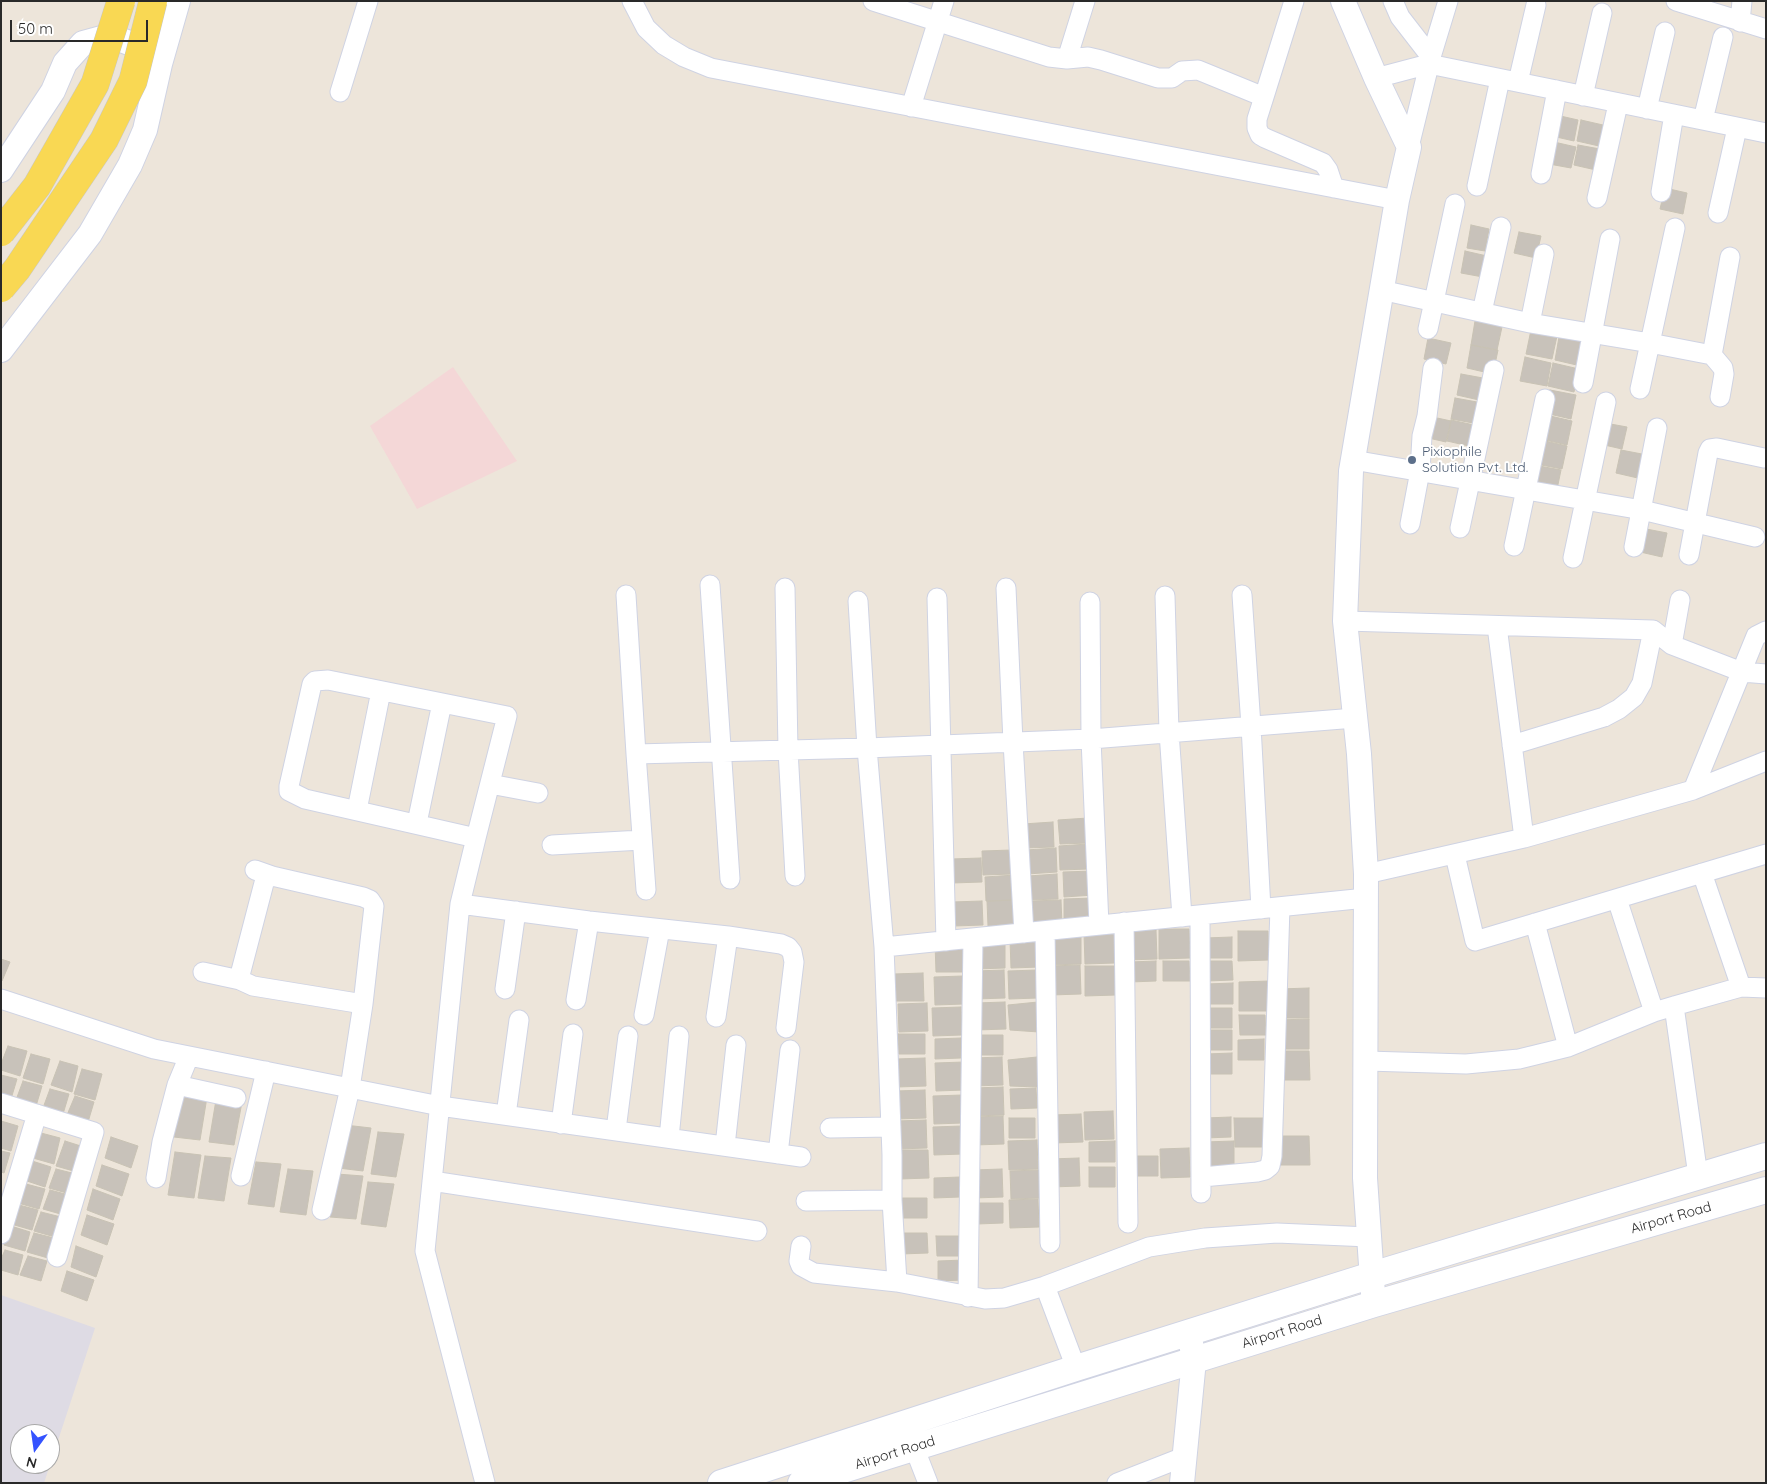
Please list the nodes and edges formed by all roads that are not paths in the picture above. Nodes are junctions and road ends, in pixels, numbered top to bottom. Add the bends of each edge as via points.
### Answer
1 (121, 1) edge
2 (153, 1) edge
3 (178, 1) edge
4 (368, 1) edge
5 (632, 1) edge
6 (874, 1) edge
7 (944, 1) edge
8 (1085, 1) edge
9 (1276, 1) edge
10 (1292, 1) edge
11 (1343, 1) edge
12 (1393, 1) edge
13 (1448, 1) edge
14 (1676, 1) edge
15 (1742, 1) edge
16 (1536, 4) dead end
17 (1602, 13) dead end
18 (937, 21) junction
19 (1740, 22) junction
20 (1766, 29) edge
21 (1665, 32) dead end
22 (1723, 37) dead end
23 (1067, 59) junction
24 (1430, 60) junction
25 (160, 64) junction
26 (1376, 78) junction
27 (1500, 78) junction
28 (1518, 82) junction
29 (1557, 90) junction
30 (340, 92) dead end
31 (1583, 96) junction
32 (1264, 97) junction
33 (1618, 104) junction
34 (911, 107) junction
35 (1647, 109) junction
36 (1674, 114) junction
37 (1703, 120) junction
38 (1737, 128) junction
39 (1765, 128) edge
40 (1408, 147) junction
41 (1, 170) edge
42 (1541, 174) dead end
43 (1477, 186) dead end
44 (1334, 188) junction
45 (1661, 192) dead end
46 (1597, 198) dead end
47 (1397, 200) junction
48 (1455, 204) dead end
49 (1718, 213) dead end
50 (1501, 227) dead end
51 (1675, 228) dead end
52 (1, 232) edge
53 (1610, 240) dead end
54 (1544, 254) dead end
55 (1730, 257) dead end
56 (1, 288) edge
57 (1381, 290) junction
58 (1434, 302) junction
59 (1482, 312) junction
60 (1530, 323) junction
61 (1428, 329) dead end
62 (1593, 333) junction
63 (1650, 342) junction
64 (1, 350) edge
65 (1712, 355) junction
66 (1433, 368) dead end
67 (1494, 370) dead end
68 (1583, 383) dead end
69 (1640, 389) dead end
70 (1720, 397) dead end
71 (1545, 399) dead end
72 (1606, 402) dead end
73 (1658, 428) dead end
74 (1764, 458) dead end
75 (1353, 460) junction
76 (1420, 471) junction
77 (1471, 480) junction
78 (1526, 490) junction
79 (1587, 500) junction
80 (1642, 510) junction
81 (1410, 524) dead end
82 (1695, 524) junction
83 (1460, 528) dead end
84 (1755, 537) dead end
85 (1514, 546) dead end
86 (1634, 547) dead end
87 (1689, 555) dead end
88 (1573, 558) dead end
89 (710, 585) dead end
90 (785, 588) dead end
91 (1006, 588) dead end
92 (626, 595) dead end
93 (1242, 595) dead end
94 (1165, 596) dead end
95 (937, 598) dead end
96 (1680, 600) dead end
97 (858, 602) dead end
98 (1090, 602) dead end
99 (1345, 621) junction
100 (1497, 626) junction
101 (1653, 630) junction
102 (1766, 631) edge
103 (1672, 645) junction
104 (1742, 672) junction
105 (1766, 674) edge
106 (381, 691) junction
107 (442, 703) junction
108 (1355, 718) junction
109 (1251, 726) junction
110 (1169, 732) junction
111 (1090, 738) junction
112 (1013, 742) junction
113 (941, 745) junction
114 (1512, 745) junction
115 (867, 748) junction
116 (788, 750) junction
117 (722, 752) junction
118 (636, 754) junction
119 (1766, 761) edge
120 (490, 784) junction
121 (1693, 790) junction
122 (538, 793) dead end
123 (357, 810) junction
124 (417, 823) junction
125 (476, 838) junction
126 (1524, 838) junction
127 (642, 840) junction
128 (552, 845) dead end
129 (1766, 854) edge
130 (1455, 855) junction
131 (1702, 873) junction
132 (1366, 874) junction
133 (795, 876) dead end
134 (730, 879) dead end
135 (646, 890) dead end
136 (1366, 898) junction
137 (1617, 899) junction
138 (460, 904) junction
139 (1270, 908) junction
140 (516, 911) junction
141 (1191, 916) junction
142 (589, 921) junction
143 (1124, 922) junction
144 (1535, 923) junction
145 (1099, 925) junction
146 (660, 929) junction
147 (1045, 931) junction
148 (1024, 933) junction
149 (728, 936) junction
150 (973, 938) junction
151 (946, 941) junction
152 (884, 948) junction
153 (203, 972) dead end
154 (240, 980) junction
155 (1741, 987) junction
156 (1766, 988) edge
157 (505, 989) dead end
158 (576, 1000) dead end
159 (2, 1001) edge
160 (364, 1004) junction
161 (1674, 1006) junction
162 (1654, 1012) junction
163 (644, 1015) dead end
164 (716, 1017) dead end
165 (519, 1020) dead end
166 (786, 1028) dead end
167 (574, 1034) dead end
168 (628, 1036) dead end
169 (679, 1036) dead end
170 (736, 1045) dead end
171 (1568, 1047) junction
172 (790, 1050) dead end
173 (189, 1056) junction
174 (1366, 1060) junction
175 (266, 1071) junction
176 (177, 1085) junction
177 (350, 1088) junction
178 (236, 1098) dead end
179 (1, 1103) edge
180 (440, 1106) junction
181 (37, 1114) junction
182 (506, 1115) junction
183 (561, 1124) junction
184 (891, 1127) junction
185 (830, 1128) dead end
186 (616, 1130) junction
187 (669, 1138) junction
188 (725, 1146) junction
189 (778, 1154) junction
190 (1766, 1156) edge
191 (801, 1157) dead end
192 (242, 1176) dead end
193 (1698, 1176) junction
194 (156, 1178) dead end
195 (432, 1181) junction
196 (1766, 1190) edge
197 (892, 1200) junction
198 (806, 1201) dead end
199 (322, 1210) dead end
200 (1128, 1223) dead end
201 (757, 1231) dead end
202 (1, 1234) edge
203 (1369, 1237) junction
204 (1050, 1243) dead end
205 (801, 1246) dead end
206 (57, 1257) dead end
207 (1372, 1275) junction
208 (897, 1282) junction
209 (1045, 1286) junction
210 (968, 1297) junction
211 (1374, 1304) junction
212 (1190, 1332) junction
213 (1194, 1360) junction
214 (1076, 1368) junction
215 (914, 1447) junction
216 (1186, 1456) junction
217 (849, 1476) edge
218 (485, 1483) edge
219 (721, 1483) edge
220 (801, 1483) edge
221 (928, 1483) edge
222 (1117, 1483) edge
223 (1182, 1483) edge

1 - 52 main road, bridge via 95,84 37,186
2 - 56 main road, bridge via 133,81 104,140
3 - 25 street
4 - 30 street
5 - 34 street via 646,28 664,45 711,68
6 - 18 street
7 - 18 street
8 - 23 street
9 - 10 street
10 - 32 street
11 - 26 street
12 - 24 street via 1400,17
13 - 24 street
14 - 19 street
15 - 19 street
16 - 28 street
17 - 31 street
18 - 23 street via 1049,57
18 - 34 street
19 - 20 street
21 - 35 street
22 - 37 street
23 - 32 street via 1094,58 1158,78 1172,78 1182,71 1198,70
24 - 26 street
24 - 27 street
24 - 40 street
25 - 41 street via 144,49 124,41 105,37 83,43 66,63 53,91
25 - 64 street via 146,130 130,165 90,234
26 - 40 street
27 - 28 street
27 - 43 street
28 - 29 street
29 - 31 street
29 - 42 street
31 - 33 street
32 - 44 street via 1257,119 1260,135 1323,163
33 - 35 street
33 - 46 street
34 - 44 street
35 - 36 street
36 - 37 street
36 - 45 street
37 - 38 street
38 - 39 street
38 - 49 street
40 - 47 street
44 - 47 street
47 - 57 street
48 - 58 street
50 - 59 street
51 - 63 street
53 - 62 street
54 - 60 street
55 - 65 street
57 - 58 street
57 - 75 street
58 - 59 street
58 - 61 street
59 - 60 street
60 - 62 street
62 - 63 street
62 - 68 street
63 - 65 street
63 - 69 street
65 - 70 street via 1723,368
66 - 76 street
67 - 77 street
71 - 78 street
72 - 79 street
73 - 80 street
74 - 82 street via 1710,449
75 - 76 street
75 - 99 street
76 - 77 street
76 - 81 street
77 - 78 street
77 - 83 street
78 - 79 street
78 - 85 street
79 - 80 street
79 - 88 street
80 - 82 street
80 - 86 street
82 - 84 street
82 - 87 street
89 - 117 street
90 - 116 street
91 - 112 street
92 - 118 street
93 - 109 street
94 - 110 street
95 - 113 street
96 - 103 street
97 - 115 street
98 - 111 street
99 - 100 street
99 - 108 street
100 - 101 street
100 - 114 street
101 - 103 street
101 - 114 street via 1642,683 1634,697 1620,709 1604,717
102 - 104 street via 1756,636
103 - 104 street
104 - 105 street
104 - 121 street
106 - 107 street
106 - 123 street
106 - 123 street via 328,680 312,684 289,786 289,791 296,795
107 - 120 street via 507,716
107 - 124 street
108 - 109 street
108 - 132 street
109 - 110 street
109 - 139 street
110 - 111 street
110 - 141 street
111 - 112 street
111 - 145 street
112 - 113 street
112 - 148 street
113 - 115 street
113 - 151 street
114 - 126 street
115 - 116 street
115 - 152 street
116 - 117 street
116 - 133 street
117 - 118 street
117 - 134 street
118 - 127 street
119 - 121 street
120 - 122 street
120 - 125 street
121 - 126 street
123 - 124 street
124 - 125 street
125 - 138 street
126 - 130 street
127 - 128 street
127 - 135 street
129 - 131 street
130 - 132 street
130 - 144 street via 1475,941
131 - 137 street
131 - 155 street
132 - 136 street
136 - 139 street
136 - 174 street
137 - 144 street
137 - 162 street
138 - 140 street
138 - 180 street
139 - 141 street
139 - 141 street via 1270,1166 1265,1170 1202,1185
140 - 142 street
140 - 157 street
141 - 143 street
142 - 146 street
142 - 158 street
143 - 145 street
143 - 200 street
144 - 171 street
145 - 147 street
146 - 149 street
146 - 163 street
147 - 148 street
147 - 204 street
148 - 150 street
149 - 164 street
149 - 166 street via 781,944 792,952 794,973
150 - 151 street
150 - 210 street
151 - 152 street
152 - 184 street
153 - 154 street
154 - 160 street via 253,986
154 - 160 street via 266,879 264,873 370,900 374,912
155 - 156 street
155 - 161 street
159 - 173 street via 154,1049
160 - 177 street
161 - 162 street
161 - 193 street
162 - 171 street
165 - 182 street
167 - 183 street
168 - 186 street
169 - 187 street
170 - 188 street
171 - 174 street via 1519,1059 1466,1064
172 - 189 street
173 - 175 street
173 - 176 street
174 - 203 street
175 - 177 street
175 - 192 street
176 - 178 street
176 - 194 street
177 - 180 street
177 - 199 street
179 - 181 street
180 - 182 street
180 - 195 street
181 - 202 street
181 - 206 street via 94,1132
182 - 183 street
183 - 186 street
184 - 185 street
184 - 197 street
186 - 187 street
187 - 188 street
188 - 189 street
189 - 191 street
190 - 193 main road
193 - 207 main road
195 - 201 street
195 - 218 street via 425,1251
196 - 211 main road, Airport Road
197 - 198 street
197 - 208 street
203 - 207 street
203 - 209 street via 1277,1234 1205,1238 1149,1247
205 - 208 street via 799,1261 808,1271
207 - 211 street
207 - 212 main road
208 - 210 street
209 - 210 street via 1004,1298
209 - 214 street
211 - 213 main road, Airport Road
212 - 213 street
212 - 214 main road
213 - 215 main road, Airport Road
213 - 216 street
214 - 219 main road
215 - 217 main road, Airport Road
215 - 221 street
216 - 222 street
216 - 223 street
217 - 220 main road, Airport Road

